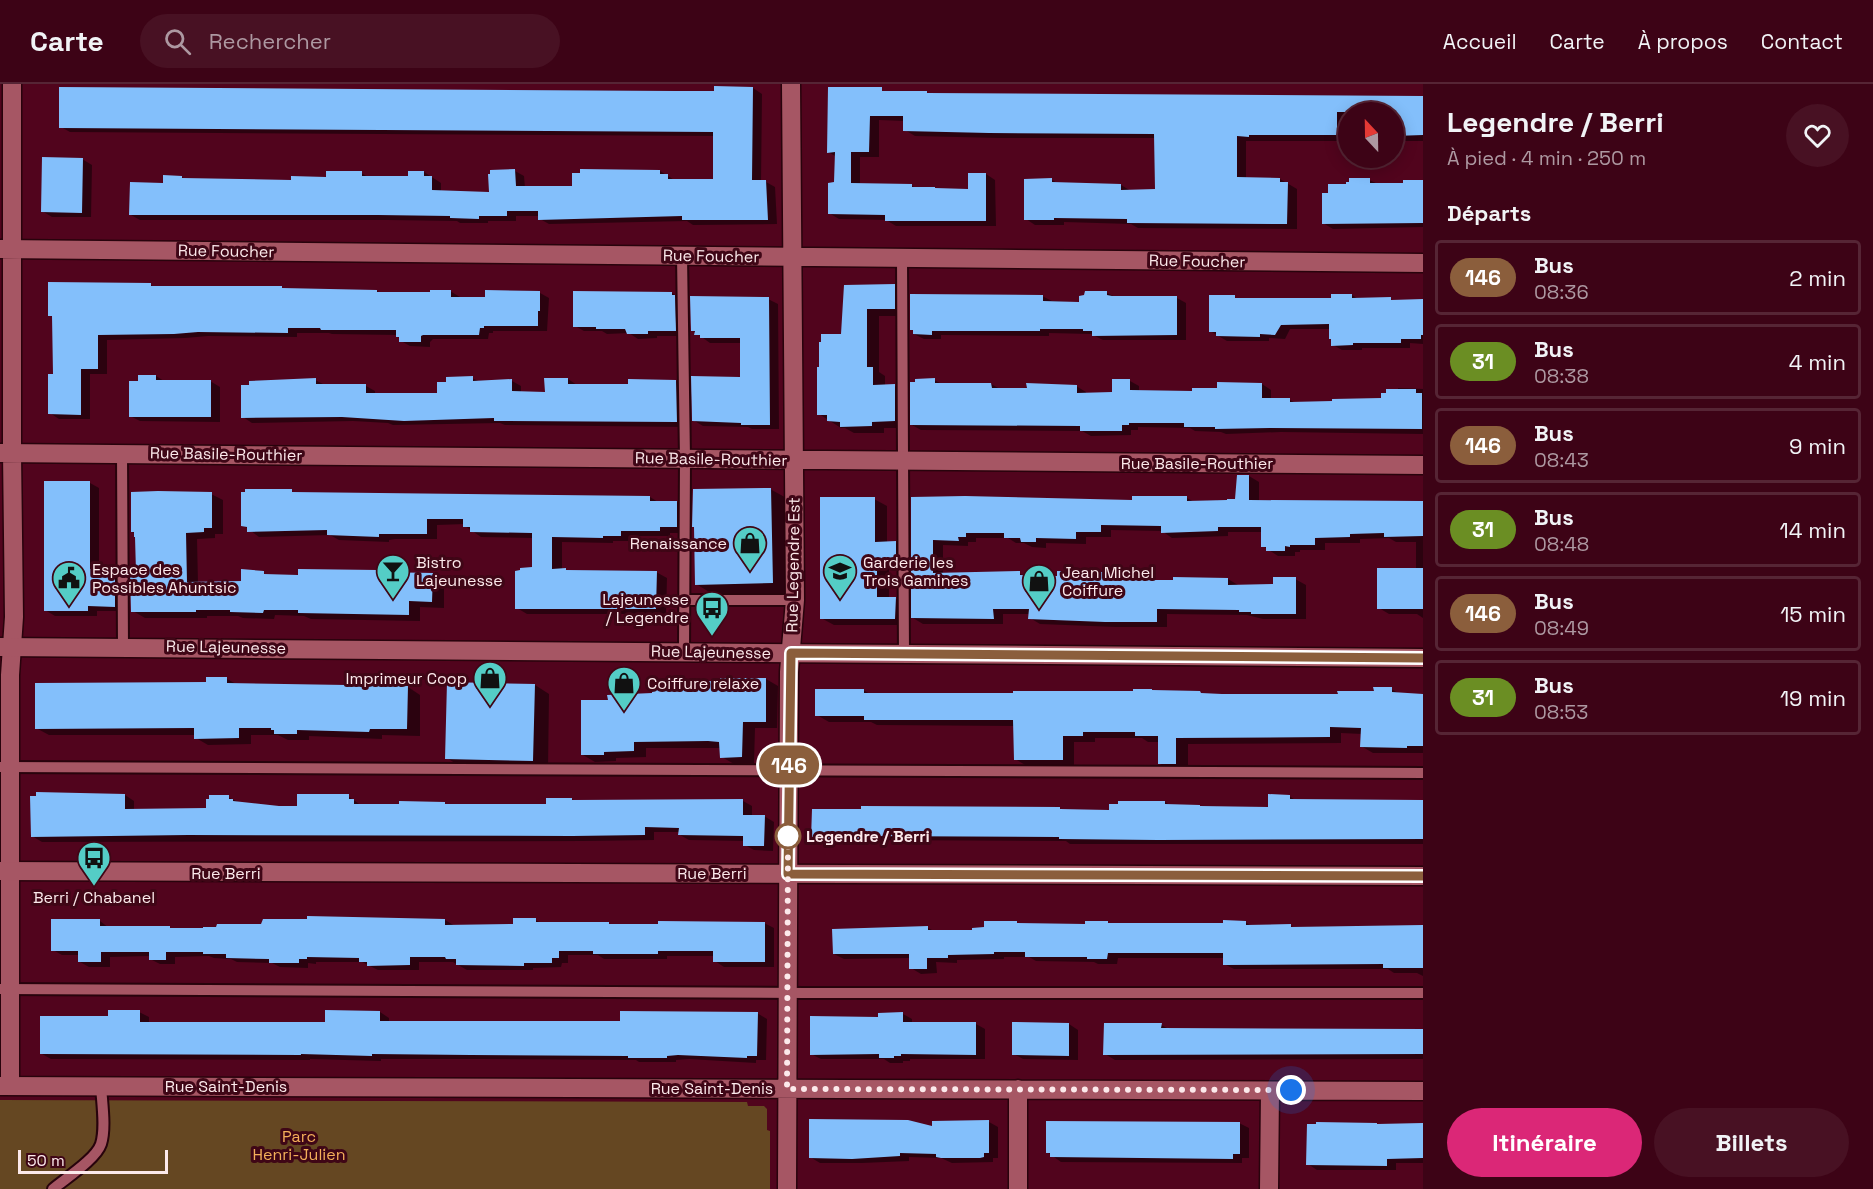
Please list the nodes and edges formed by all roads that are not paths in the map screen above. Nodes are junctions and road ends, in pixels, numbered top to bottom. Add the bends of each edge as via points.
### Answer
1 (12, 84) edge
2 (790, 84) edge
3 (6, 249) edge
4 (682, 256) junction
5 (793, 257) junction
6 (902, 258) junction
7 (1423, 263) edge
8 (6, 453) edge
9 (122, 453) junction
10 (685, 459) junction
11 (794, 460) junction
12 (902, 461) junction
13 (1423, 465) edge
14 (685, 600) junction
15 (795, 600) junction
16 (123, 646) junction
17 (6, 647) edge
18 (684, 651) junction
19 (791, 653) junction
20 (904, 655) junction
21 (1423, 658) edge
22 (5, 767) edge
23 (789, 770) junction
24 (1423, 773) edge
25 (5, 872) edge
26 (788, 874) junction
27 (1423, 876) edge
28 (5, 989) edge
29 (787, 992) junction
30 (1423, 993) edge
31 (5, 1086) edge
32 (101, 1086) junction
33 (787, 1089) junction
34 (1018, 1089) junction
35 (1269, 1090) junction
36 (1423, 1091) edge
37 (53, 1189) edge
38 (787, 1189) edge
39 (1018, 1189) edge
40 (1269, 1189) edge

1 - 3 street
2 - 5 street, Rue Legendre Est
3 - 4 street, Rue Foucher
3 - 8 street
4 - 5 street, Rue Foucher
4 - 10 lane
5 - 6 street, Rue Foucher
5 - 11 street, Rue Legendre Est
6 - 7 street, Rue Foucher
6 - 12 lane
8 - 9 street, Rue Basile-Routhier
8 - 17 street via 14,610
9 - 10 street, Rue Basile-Routhier
9 - 16 lane
10 - 11 street, Rue Basile-Routhier
10 - 14 lane
11 - 12 street, Rue Basile-Routhier
11 - 15 street, Rue Legendre Est
12 - 13 street, Rue Basile-Routhier
12 - 20 lane
14 - 15 lane
14 - 18 lane
15 - 19 street, Rue Legendre Est
16 - 17 street, Rue Lajeunesse
16 - 18 street, Rue Lajeunesse
17 - 22 street via 10,667
18 - 19 street, Rue Lajeunesse
19 - 20 street, Rue Lajeunesse
19 - 23 street, Rue Legendre Est
20 - 21 street, Rue Lajeunesse
22 - 23 lane
22 - 25 street
23 - 24 lane
23 - 26 street, Rue Legendre Est
25 - 26 street, Rue Berri
25 - 28 street
26 - 27 street, Rue Berri
26 - 29 street, Rue Legendre Est
28 - 29 lane
28 - 31 street
29 - 30 lane
29 - 33 street, Rue Legendre Est
31 - 32 street, Rue Saint-Denis
32 - 33 street, Rue Saint-Denis
32 - 37 lane via 99,1149
33 - 34 street, Rue Saint-Denis
33 - 38 street, Rue Legendre Est
34 - 35 street, Rue Saint-Denis
34 - 39 street
35 - 36 street, Rue Saint-Denis
35 - 40 street

